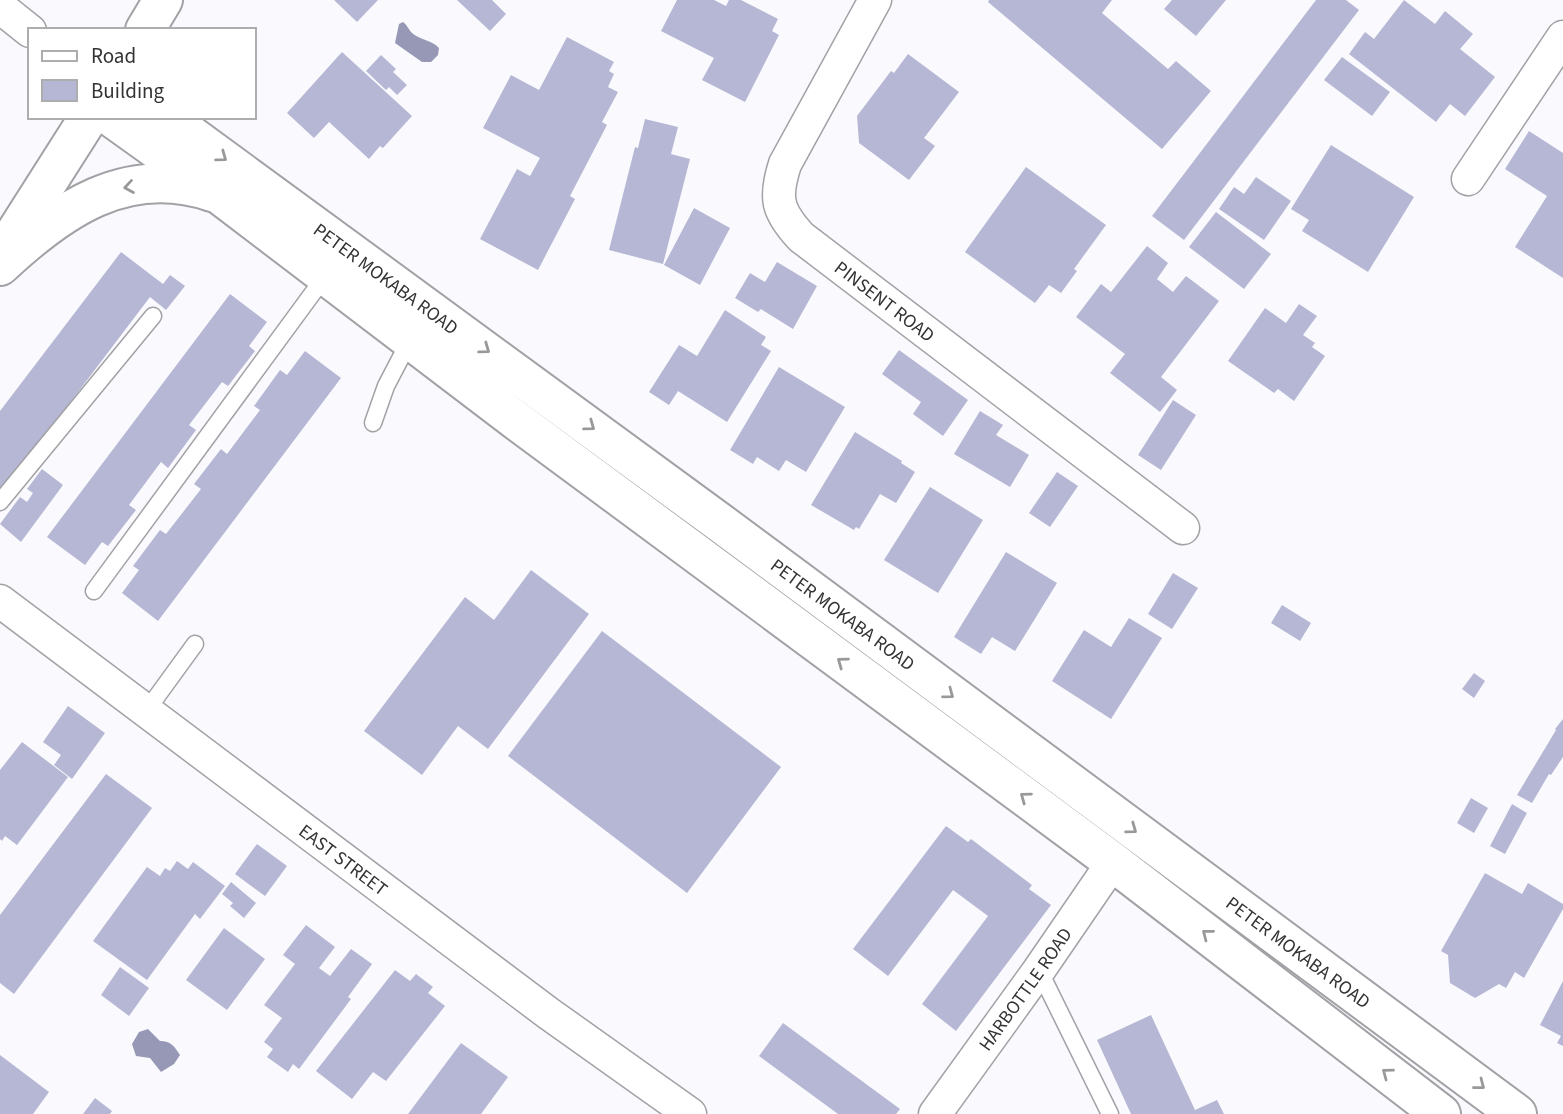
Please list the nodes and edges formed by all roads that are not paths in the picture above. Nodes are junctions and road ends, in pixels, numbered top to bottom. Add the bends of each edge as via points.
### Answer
1 (163, 0) edge
2 (875, 0) edge
3 (0, 7) edge
4 (146, 28) edge
5 (28, 29) edge
6 (1563, 37) edge
7 (88, 119) edge
8 (114, 119) edge
9 (169, 119) edge
10 (1468, 179) dead end
11 (220, 195) junction
12 (0, 256) edge
13 (0, 266) edge
14 (326, 275) junction
15 (153, 316) dead end
16 (410, 340) junction
17 (373, 422) dead end
18 (0, 502) edge
19 (1183, 528) dead end
20 (94, 591) dead end
21 (0, 601) edge
22 (195, 644) dead end
23 (147, 710) junction
24 (1113, 862) junction
25 (1039, 970) junction
26 (1360, 996) junction
27 (1340, 1036) junction
28 (690, 1114) edge
29 (935, 1114) edge
30 (1110, 1114) edge
31 (1441, 1114) edge
32 (1517, 1114) edge

1 - 4 street
2 - 19 street, PINSENT ROAD via 785,164 778,203 788,222
3 - 5 street
6 - 10 street
7 - 12 street
8 - 11 street, PETER MOKABA ROAD
9 -> 26 street, PETER MOKABA ROAD
11 -> 13 street via 167,183 109,190 38,231
11 - 14 street, PETER MOKABA ROAD
14 - 16 street, PETER MOKABA ROAD
14 - 20 lane
15 - 18 lane
16 - 17 lane
24 -> 16 street, PETER MOKABA ROAD
21 - 23 street, EAST STREET
22 - 23 lane
23 - 28 street, EAST STREET via 548,1013
24 - 25 street, HARBOTTLE ROAD
27 -> 24 street, PETER MOKABA ROAD
25 - 29 street, HARBOTTLE ROAD
25 - 30 lane
26 - 27 street
26 -> 32 street, PETER MOKABA ROAD
31 -> 27 street, PETER MOKABA ROAD

